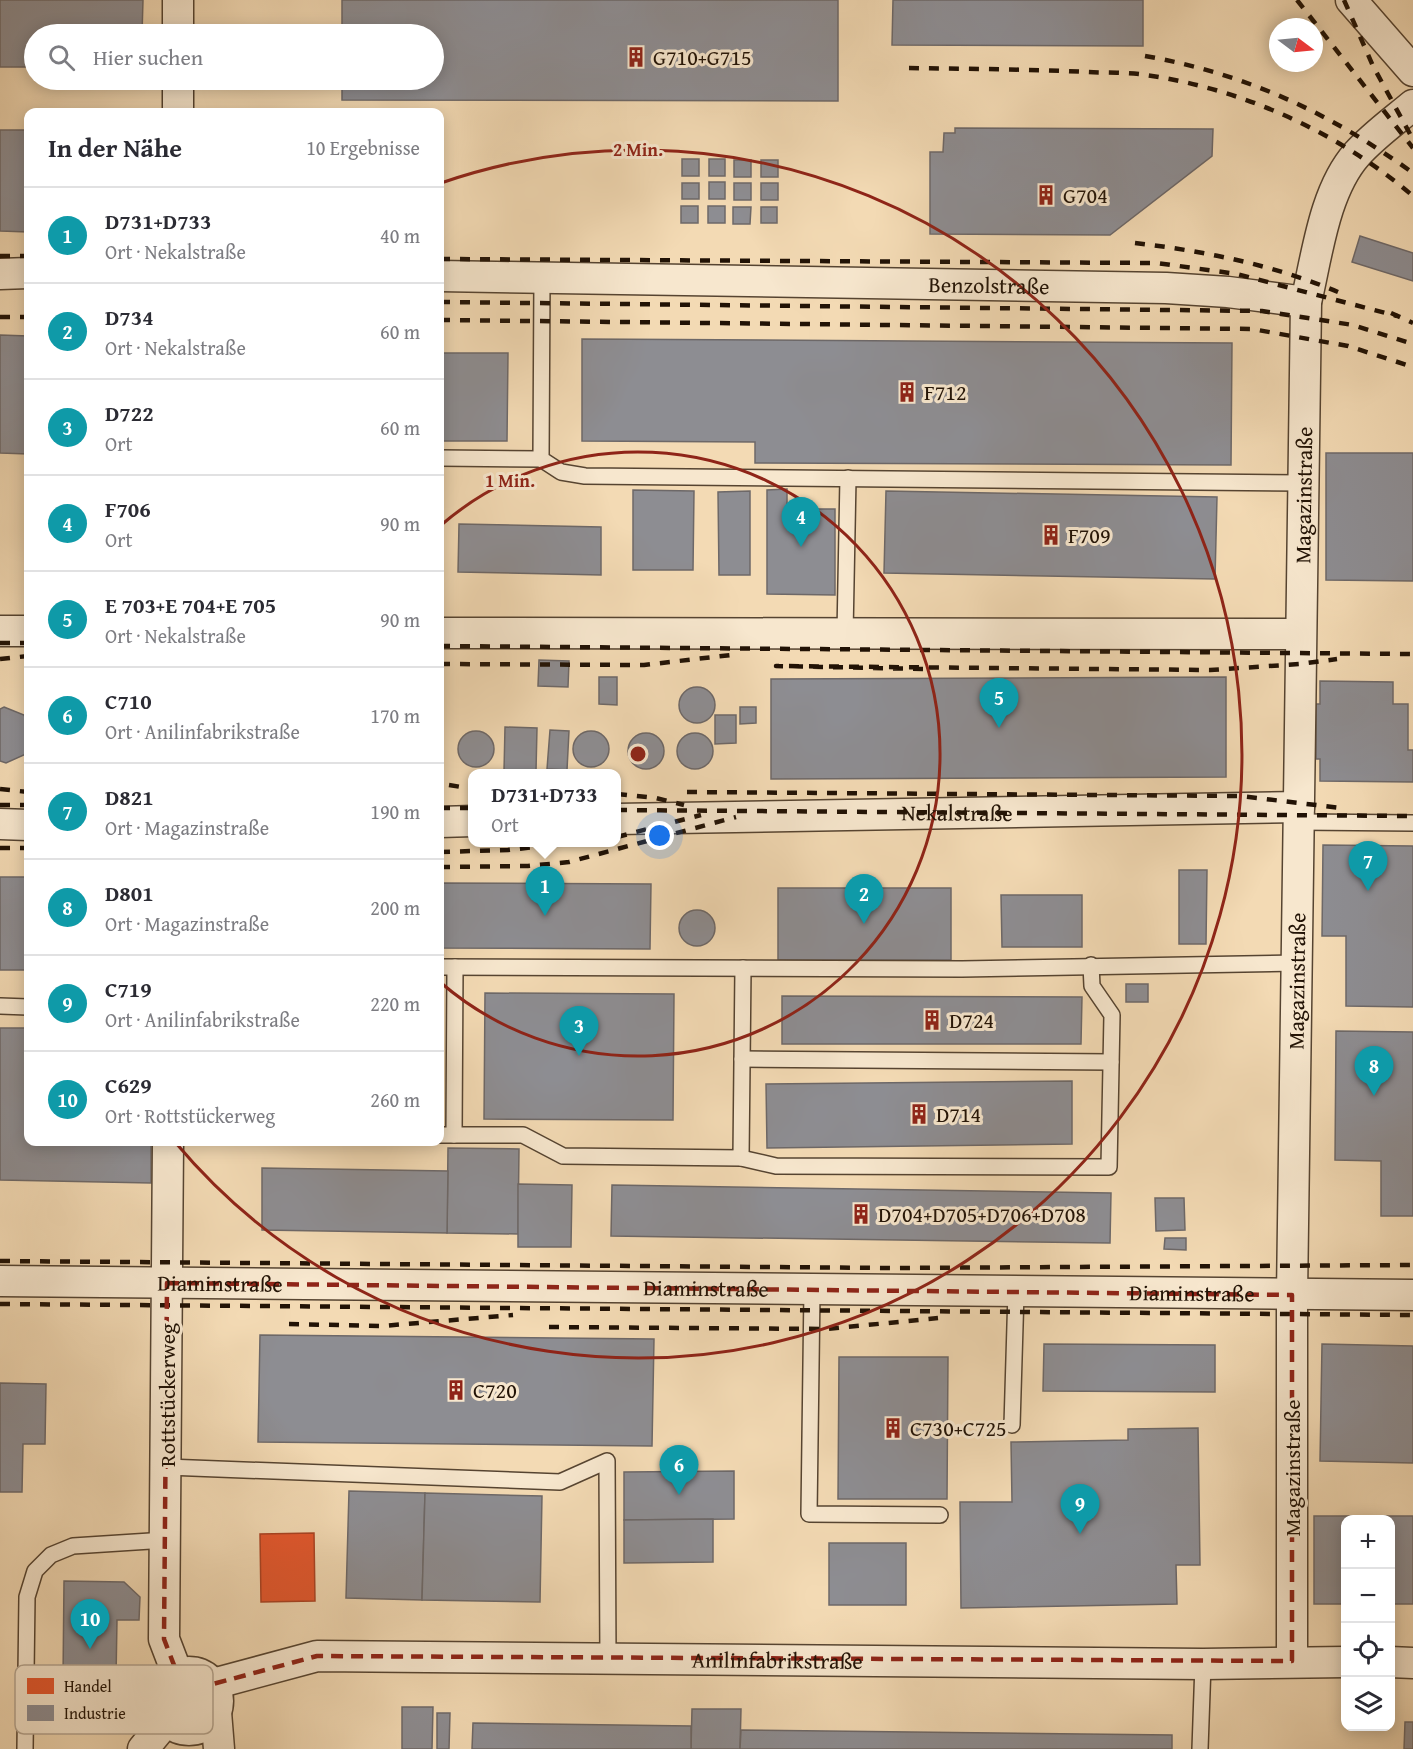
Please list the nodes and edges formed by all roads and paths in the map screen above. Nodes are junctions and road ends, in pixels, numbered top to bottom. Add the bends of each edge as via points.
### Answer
1 (178, 0) edge
2 (1351, 0) edge
3 (178, 24) edge
4 (1413, 71) edge
5 (178, 90) edge
6 (1413, 105) edge
7 (178, 108) edge
8 (24, 273) edge
9 (0, 274) edge
10 (444, 276) edge
11 (542, 278) junction
12 (1306, 302) junction
13 (444, 458) edge
14 (541, 459) junction
15 (848, 478) junction
16 (1303, 483) junction
17 (0, 631) edge
18 (24, 631) edge
19 (444, 633) edge
20 (845, 634) junction
21 (1300, 634) junction
22 (1299, 815) junction
23 (621, 819) edge
24 (468, 821) edge
25 (444, 822) edge
26 (1413, 823) edge
27 (0, 824) edge
28 (24, 825) edge
29 (1297, 963) junction
30 (1091, 964) junction
31 (444, 967) edge
32 (455, 967) junction
33 (743, 968) junction
34 (0, 1006) edge
35 (24, 1007) edge
36 (742, 1059) junction
37 (1111, 1062) junction
38 (447, 1135) edge
39 (168, 1146) edge
40 (741, 1158) junction
41 (0, 1281) edge
42 (166, 1283) junction
43 (812, 1290) junction
44 (1016, 1292) junction
45 (1292, 1295) junction
46 (1413, 1295) edge
47 (1012, 1425) dead end
48 (167, 1467) junction
49 (940, 1515) dead end
50 (166, 1540) junction
51 (608, 1659) junction
52 (1292, 1661) junction
53 (1341, 1662) edge
54 (1395, 1662) edge
55 (1413, 1662) edge
56 (1203, 1664) junction
57 (26, 1665) edge
58 (174, 1665) edge
59 (214, 1698) junction
60 (213, 1703) edge
61 (25, 1734) edge
62 (155, 1734) edge
63 (25, 1749) edge
64 (143, 1749) edge
65 (219, 1749) edge
66 (1200, 1749) edge

1 - 3 street
2 - 4 street
5 - 7 street
6 - 12 street via 1356,155 1342,179 1323,224
8 - 9 street
10 - 11 street, Benzolstraße
11 - 12 street, Benzolstraße via 1166,288
11 - 14 lane
12 - 16 street, Magazinstraße
13 - 14 lane
14 - 15 lane via 561,472 585,476
15 - 16 lane
15 - 20 lane
16 - 21 street, Magazinstraße
17 - 18 street
19 - 20 street
20 - 21 street
21 - 22 street, Magazinstraße
22 - 23 street, Nekalstraße
22 - 26 lane
22 - 29 street, Magazinstraße
24 - 25 street
27 - 28 street
29 - 30 lane
29 - 45 street, Magazinstraße
30 - 33 lane via 962,969
30 - 37 lane via 1092,986 1112,1015
31 - 32 lane
32 - 33 lane
32 - 38 lane
33 - 36 lane
34 - 35 lane
36 - 37 lane
36 - 40 lane
37 - 40 lane via 1109,1167 776,1166
38 - 40 lane via 523,1135 563,1156
39 - 42 street, Rottstückerweg
41 - 42 street, Diaminstraße
42 - 43 street, Diaminstraße
42 - 48 street, Rottstückerweg
43 - 44 street, Diaminstraße
43 - 49 lane via 809,1514
44 - 45 street, Diaminstraße
44 - 47 lane
45 - 46 street, Diaminstraße
45 - 52 street, Magazinstraße
48 - 50 street, Rottstückerweg
48 - 51 lane via 560,1482 607,1461
50 - 57 lane via 73,1546 51,1555 35,1571 27,1597
50 - 58 street, Rottstückerweg via 164,1639
51 - 56 street, Anilinfabrikstraße
51 - 59 street, Anilinfabrikstraße via 317,1656
52 - 53 street, Anilinfabrikstraße
52 - 56 street, Anilinfabrikstraße
54 - 55 street
56 - 66 lane
59 - 60 street
59 - 65 street
61 - 63 lane
62 - 64 street

